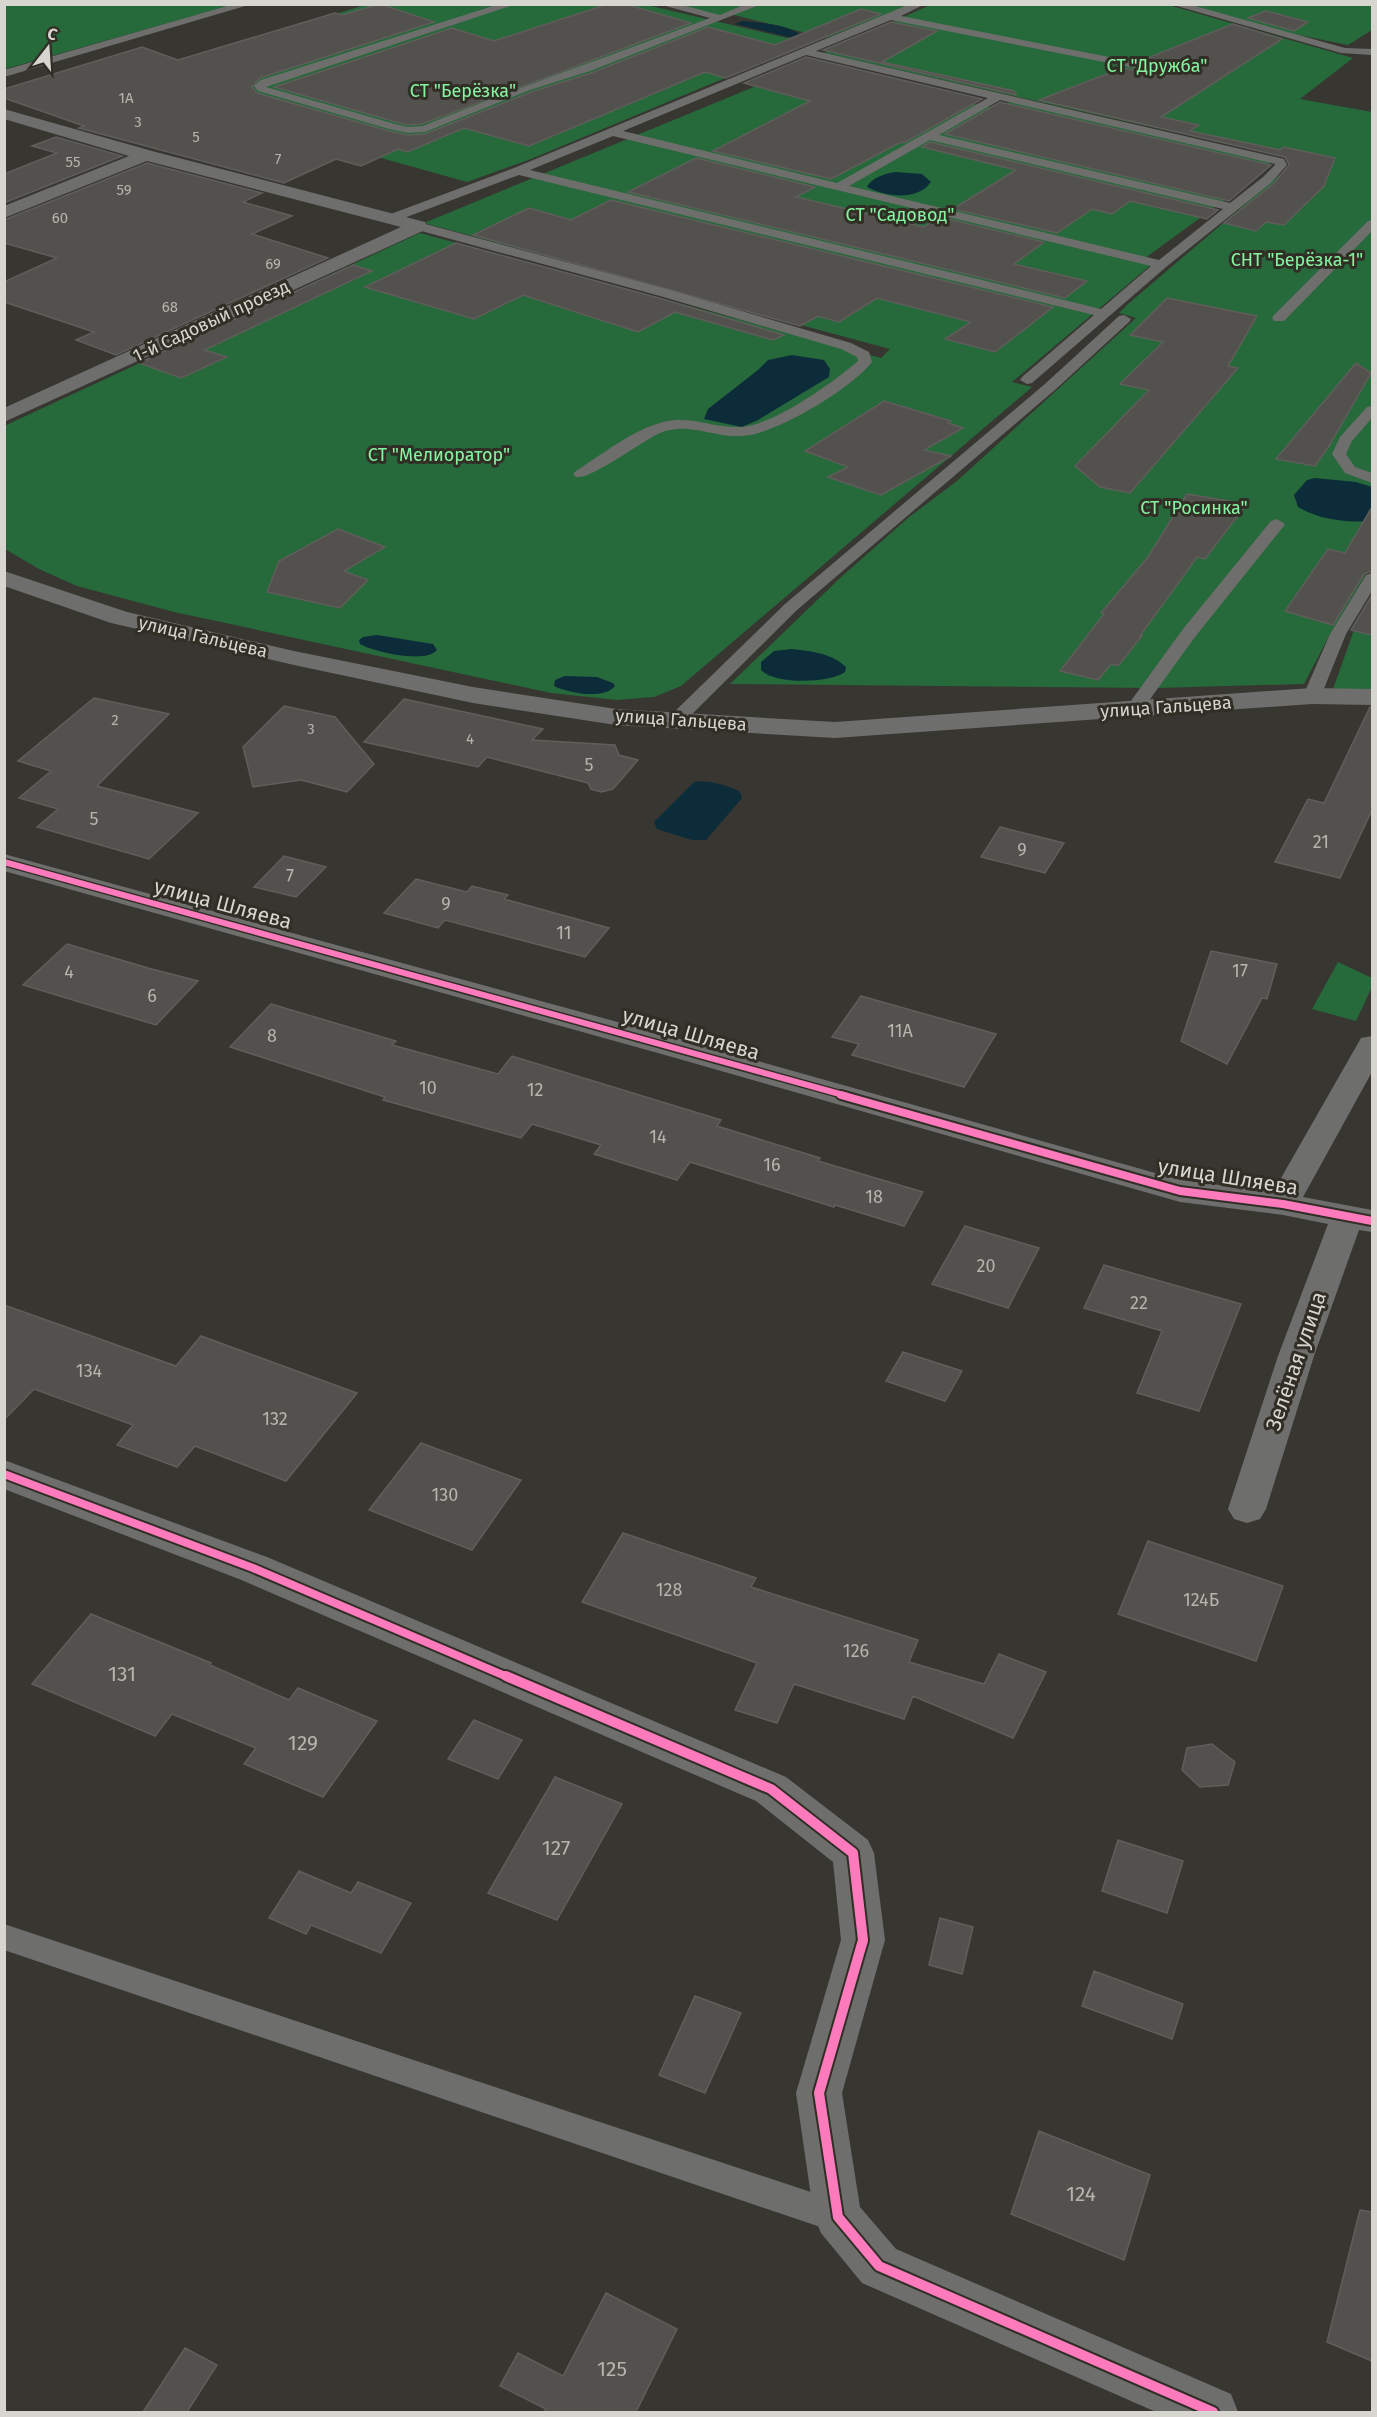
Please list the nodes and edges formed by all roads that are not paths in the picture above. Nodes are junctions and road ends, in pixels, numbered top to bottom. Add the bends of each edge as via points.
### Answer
1 (247, 4) edge
2 (512, 4) edge
3 (663, 4) edge
4 (757, 4) edge
5 (920, 4) edge
6 (1175, 4) edge
7 (892, 17) junction
8 (721, 18) junction
9 (1345, 51) junction
10 (806, 52) junction
11 (1372, 52) edge
12 (1372, 59) edge
13 (1165, 71) dead end
14 (4, 74) edge
15 (998, 97) junction
16 (4, 114) edge
17 (611, 132) junction
18 (929, 136) junction
19 (146, 155) junction
20 (518, 171) junction
21 (838, 187) junction
22 (1231, 207) junction
23 (4, 213) edge
24 (392, 218) junction
25 (1372, 224) edge
26 (418, 226) junction
27 (1161, 264) junction
28 (1103, 314) junction
29 (1279, 318) dead end
30 (1124, 319) dead end
31 (1027, 380) dead end
32 (1372, 410) edge
33 (4, 416) edge
34 (581, 474) dead end
35 (1372, 478) edge
36 (1277, 524) dead end
37 (4, 578) edge
38 (1372, 578) edge
39 (1312, 696) junction
40 (1372, 697) edge
41 (1134, 709) junction
42 (675, 721) junction
43 (4, 862) edge
44 (1372, 1045) edge
45 (1283, 1204) junction
46 (1360, 1218) edge
47 (4, 1474) edge
48 (1247, 1509) dead end
49 (4, 1937) edge
50 (838, 2217) junction
51 (1213, 2412) edge

1 - 14 lane
2 - 8 lane via 260,86 393,127 425,129
3 - 8 lane
4 - 8 lane
5 - 7 lane
6 - 9 lane
7 - 10 lane
7 - 13 lane
9 - 11 lane
9 - 12 lane
10 - 15 lane
10 - 17 lane
15 - 18 lane
15 - 22 lane via 1280,162 1267,180
16 - 19 street
17 - 20 lane
17 - 21 lane
18 - 21 lane
18 - 22 lane
19 - 23 street
19 - 24 street
20 - 24 lane
20 - 28 lane
21 - 27 lane
22 - 27 lane
24 - 26 street
25 - 29 lane
26 - 33 street, 1-й Садовый проезд
26 - 34 lane via 665,293 846,346 864,355 865,362 854,373 762,428 739,432 680,423 664,426
27 - 28 lane
28 - 31 lane
30 - 42 lane via 790,607
32 - 35 lane via 1339,454 1350,470
36 - 41 lane
37 - 42 street, улица Гальцева via 120,618 294,658 473,695 616,717
38 - 39 lane via 1338,634
39 - 40 street, улица Гальцева
39 - 41 street, улица Гальцева
41 - 42 street, улица Гальцева via 835,730
43 - 45 street, улица Шляева via 1180,1191
44 - 45 street
45 - 46 street, улица Шляева
46 - 48 street, Зелёная улица via 1296,1356
47 - 50 street via 253,1568 771,1789 853,1853 862,1940 819,2093
49 - 50 lane
50 - 51 street via 879,2266

